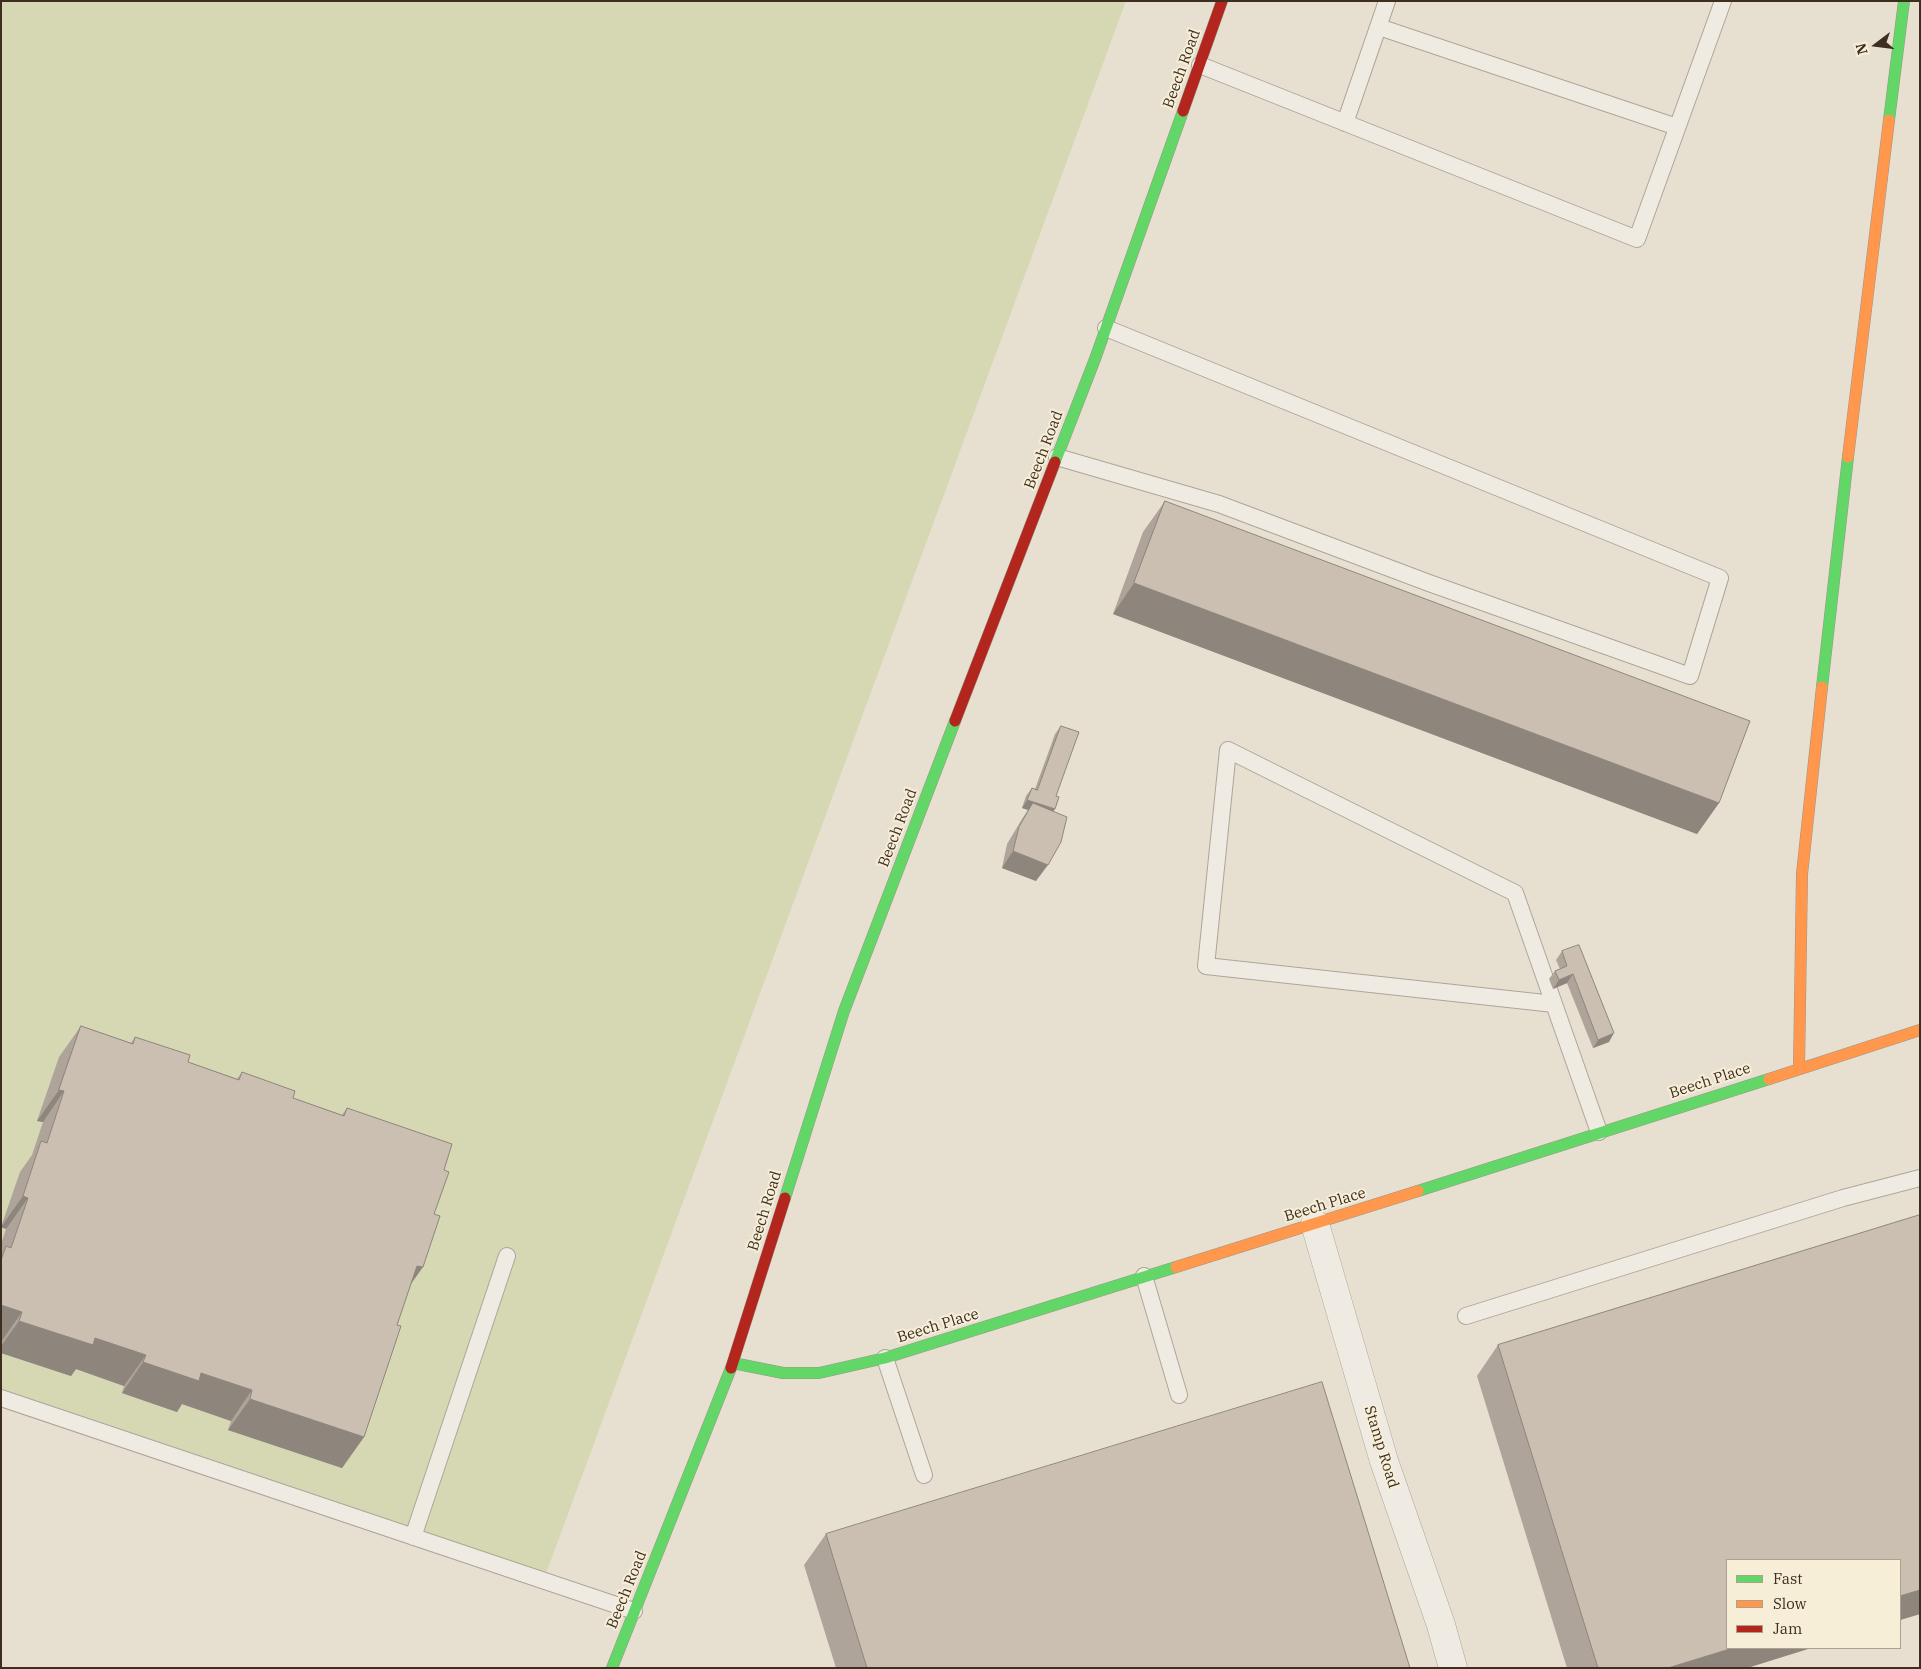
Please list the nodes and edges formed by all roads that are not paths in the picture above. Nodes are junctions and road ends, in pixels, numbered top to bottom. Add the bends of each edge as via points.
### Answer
1 (1222, 1) edge
2 (1387, 1) edge
3 (1723, 1) edge
4 (1904, 1) edge
5 (1379, 26) junction
6 (1200, 65) junction
7 (1345, 123) junction
8 (1677, 127) junction
9 (1106, 328) junction
10 (1057, 457) junction
11 (1554, 1004) junction
12 (1920, 1030) edge
13 (1799, 1068) junction
14 (1599, 1132) junction
15 (1920, 1178) edge
16 (1316, 1224) junction
17 (507, 1256) dead end
18 (1144, 1276) junction
19 (1466, 1316) dead end
20 (885, 1358) junction
21 (733, 1363) junction
22 (1179, 1395) dead end
23 (1, 1398) edge
24 (924, 1475) dead end
25 (413, 1537) junction
26 (634, 1611) junction
27 (612, 1668) edge
28 (1453, 1668) edge

1 - 6 street, Beech Road
2 - 5 lane
3 - 8 lane
4 - 13 street via 1839,530 1802,874
5 - 7 lane
5 - 8 lane
6 - 7 lane
6 - 9 street, Beech Road
7 - 8 lane via 1637,239
9 - 10 street, Beech Road
9 - 10 lane via 1720,578 1690,676 1218,504
10 - 21 street, Beech Road via 844,1011
11 - 11 lane via 1515,894 1228,750 1206,966
11 - 14 lane
12 - 13 street, Beech Place
13 - 14 street, Beech Place
14 - 16 street, Beech Place
15 - 19 lane via 1843,1198
16 - 18 street, Beech Place
16 - 28 street, Stamp Road via 1384,1461
17 - 25 lane
18 - 20 street, Beech Place
18 - 22 lane
20 - 21 street, Beech Place via 819,1373 783,1373
20 - 24 lane
21 - 26 street, Beech Road
23 - 25 lane
25 - 26 lane
26 - 27 street, Beech Road

